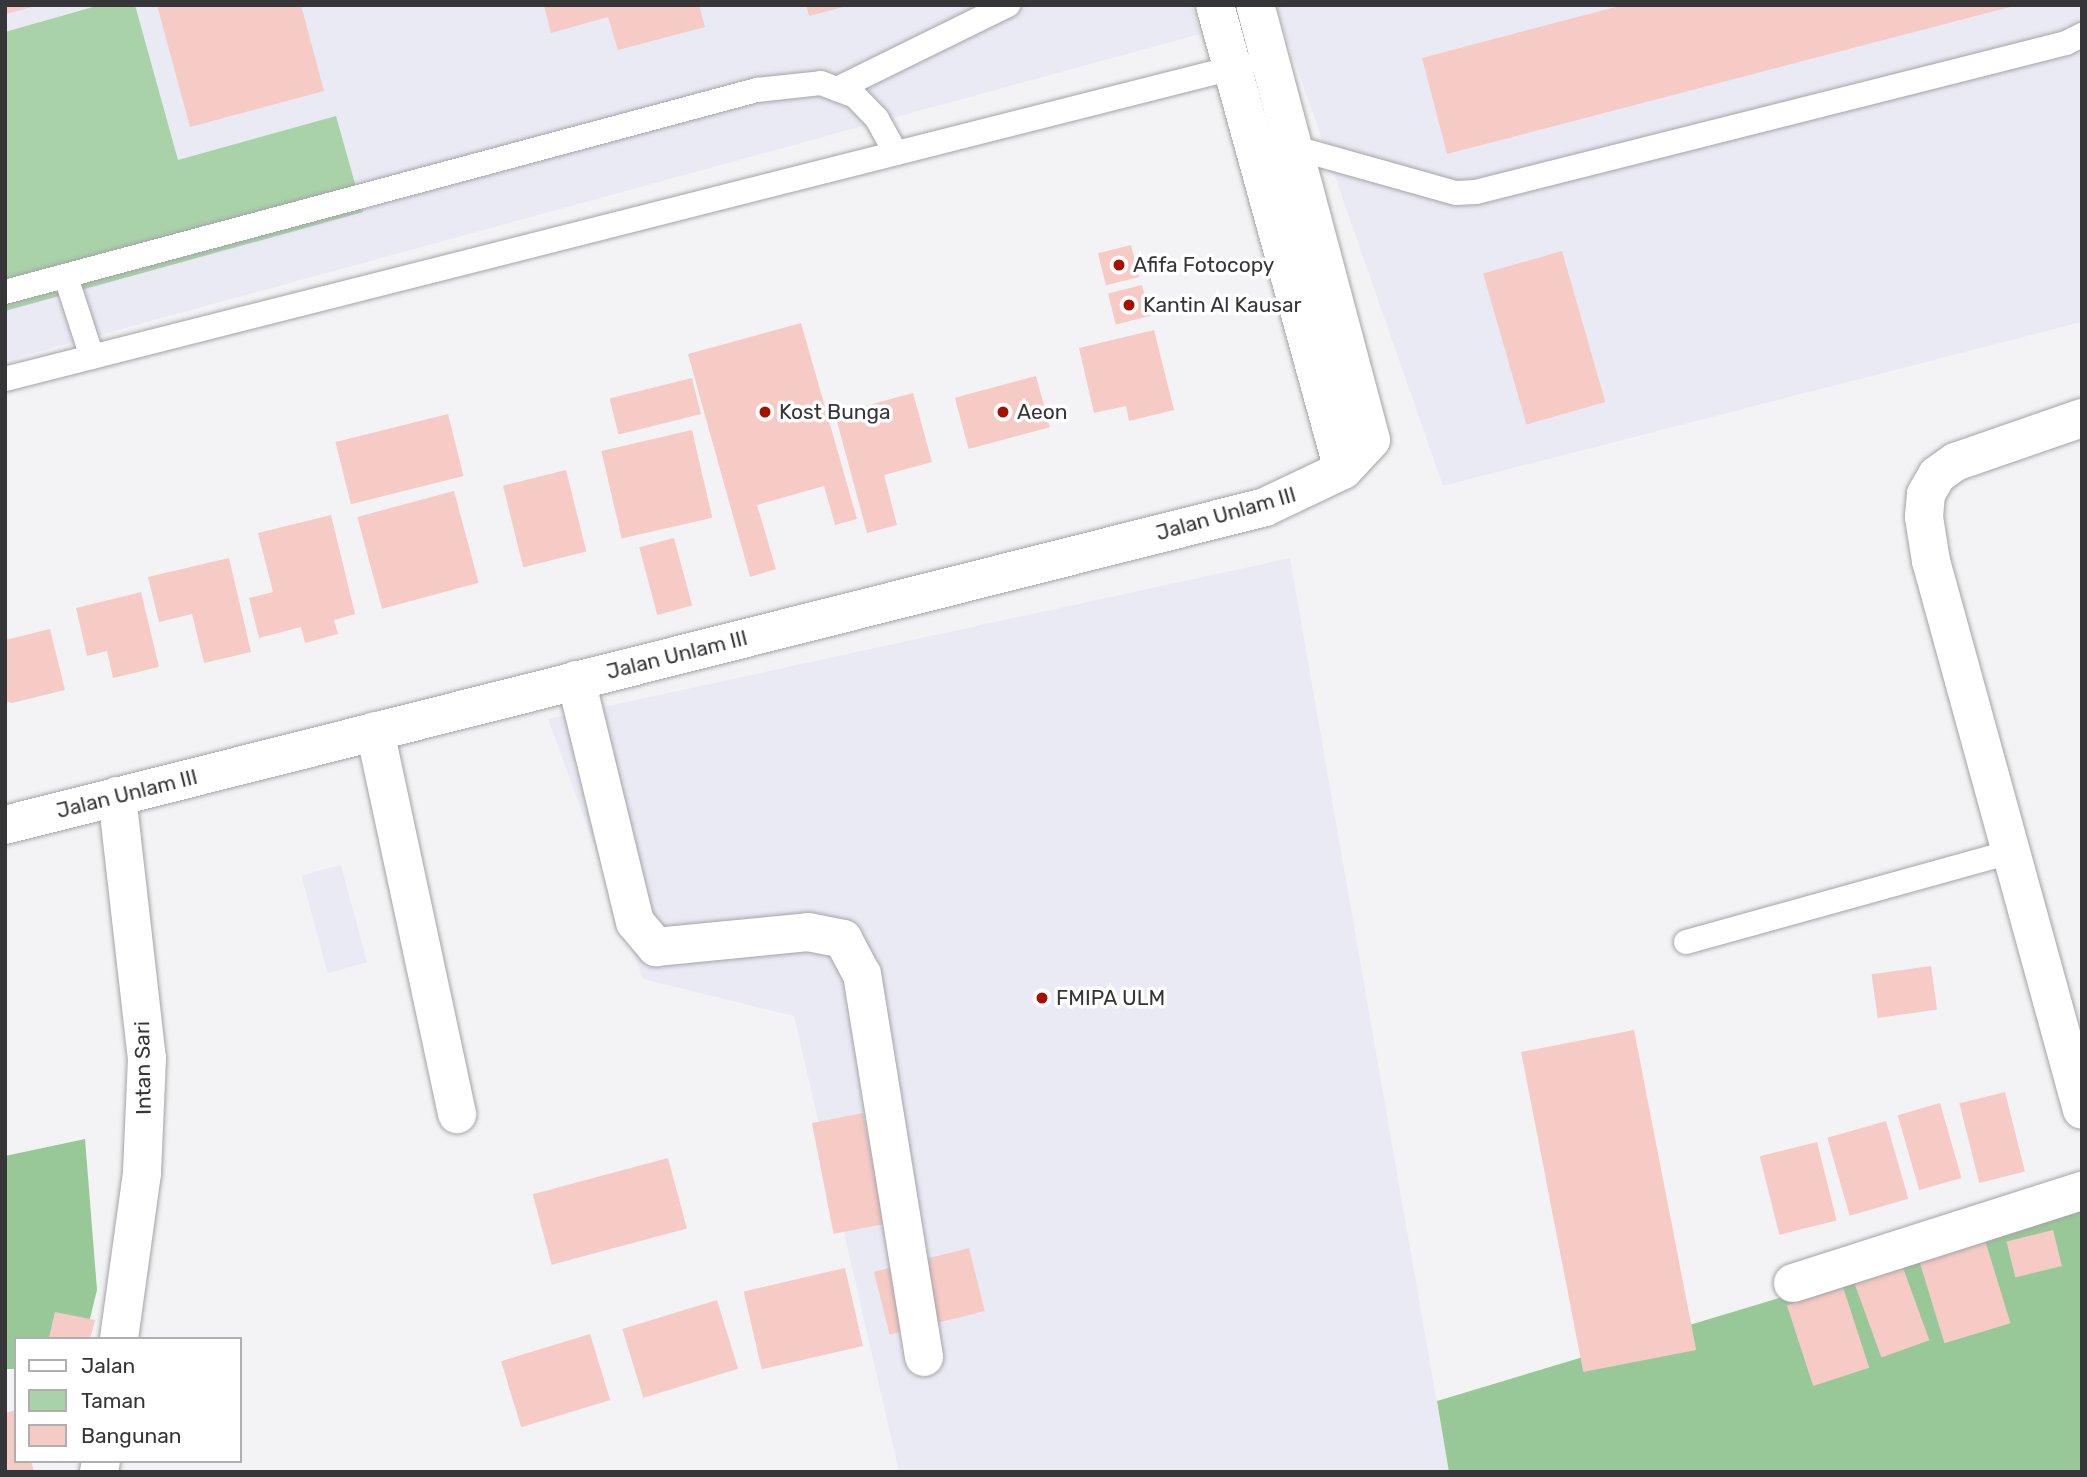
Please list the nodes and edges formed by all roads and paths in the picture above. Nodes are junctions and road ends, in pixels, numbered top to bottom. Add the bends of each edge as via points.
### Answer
1 (1008, 5) edge
2 (1215, 5) edge
3 (1255, 5) edge
4 (2082, 35) edge
5 (1251, 63) junction
6 (837, 89) junction
7 (1292, 147) junction
8 (896, 153) junction
9 (66, 277) junction
10 (5, 292) edge
11 (92, 357) junction
12 (5, 379) edge
13 (2082, 418) edge
14 (1343, 470) junction
15 (576, 680) junction
16 (375, 730) junction
17 (117, 796) junction
18 (5, 825) edge
19 (2011, 852) junction
20 (1686, 942) dead end
21 (2082, 1110) edge
22 (457, 1114) dead end
23 (2082, 1191) edge
24 (1793, 1283) dead end
25 (119, 1337) edge
26 (923, 1357) dead end

1 - 6 lane
2 - 5 street
3 - 5 street
4 - 7 lane via 1476,192 1456,192
5 - 7 street
5 - 8 lane
5 - 14 street
6 - 8 lane via 855,96 877,119
6 - 9 lane via 821,83 757,90
7 - 14 street via 1371,440
8 - 11 lane
9 - 10 lane
9 - 11 lane
11 - 12 lane
13 - 19 street via 1955,462 1937,475 1926,494 1924,517 1931,561
14 - 15 street, Jalan Unlam III via 1265,507
15 - 16 street, Jalan Unlam III
15 - 26 street via 635,922 656,947 808,932 843,939 862,974
16 - 17 street, Jalan Unlam III
16 - 22 street
17 - 18 street, Jalan Unlam III
17 - 25 street, Intan Sari via 147,1058 142,1173
19 - 20 lane
19 - 21 street
23 - 24 street

